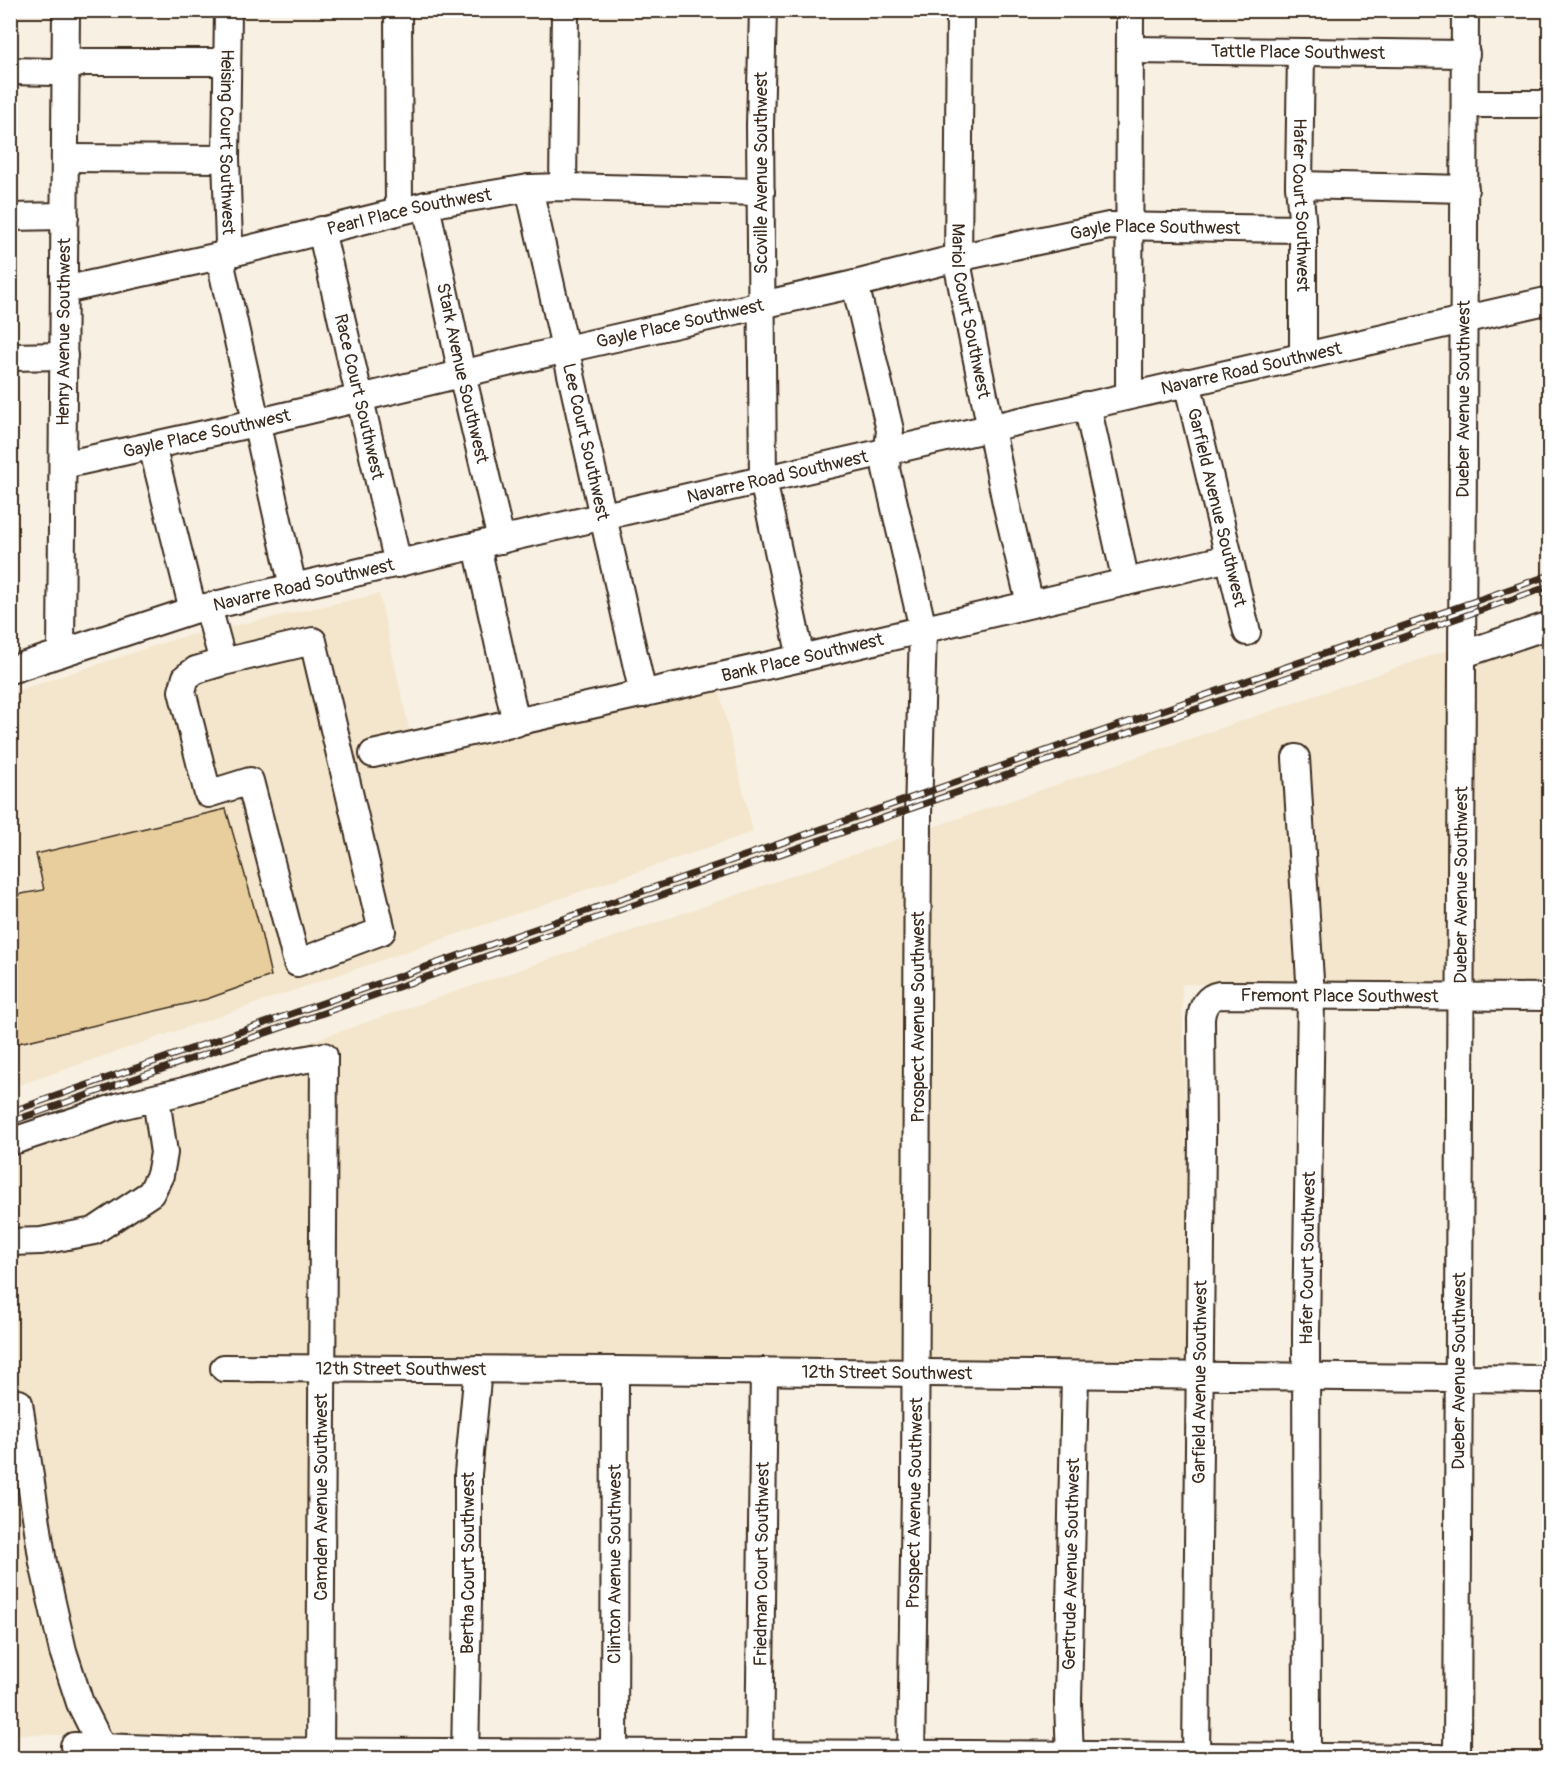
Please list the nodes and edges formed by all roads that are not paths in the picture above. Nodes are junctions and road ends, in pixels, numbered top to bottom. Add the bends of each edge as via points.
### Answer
1 (66, 10) edge
2 (228, 10) edge
3 (398, 10) edge
4 (565, 10) edge
5 (763, 10) edge
6 (960, 10) edge
7 (1130, 10) edge
8 (1466, 10) edge
9 (1130, 50) junction
10 (1300, 53) junction
11 (1466, 54) junction
12 (227, 62) junction
13 (66, 68) junction
14 (10, 71) edge
15 (1466, 104) junction
16 (1550, 104) edge
17 (66, 158) junction
18 (226, 159) junction
19 (1299, 185) junction
20 (563, 187) junction
21 (529, 188) junction
22 (1465, 189) junction
23 (761, 192) junction
24 (426, 205) junction
25 (399, 211) junction
26 (64, 216) junction
27 (10, 217) edge
28 (1129, 226) junction
29 (1303, 229) junction
30 (321, 230) junction
31 (224, 255) junction
32 (957, 258) junction
33 (855, 284) junction
34 (64, 290) junction
35 (1550, 300) edge
36 (760, 306) junction
37 (1464, 320) junction
38 (566, 349) junction
39 (1303, 355) junction
40 (64, 356) junction
41 (10, 357) edge
42 (462, 374) junction
43 (1187, 382) junction
44 (1129, 395) junction
45 (359, 399) junction
46 (1087, 405) junction
47 (255, 423) junction
48 (990, 427) junction
49 (152, 446) junction
50 (888, 450) junction
51 (63, 465) junction
52 (763, 480) junction
53 (604, 517) junction
54 (489, 543) junction
55 (1229, 558) junction
56 (398, 564) junction
57 (1126, 582) junction
58 (293, 587) junction
59 (1030, 604) junction
60 (200, 609) junction
61 (1550, 625) edge
62 (923, 629) junction
63 (1247, 632) dead end
64 (61, 653) junction
65 (1464, 654) junction
66 (801, 658) junction
67 (223, 662) junction
68 (10, 670) edge
69 (644, 694) junction
70 (516, 723) junction
71 (373, 754) dead end
72 (1296, 758) dead end
73 (1311, 996) junction
74 (1462, 997) junction
75 (1550, 997) edge
76 (1205, 1004) joint
77 (156, 1098) junction
78 (10, 1142) edge
79 (10, 1242) edge
80 (224, 1368) dead end
81 (322, 1368) junction
82 (478, 1369) junction
83 (615, 1370) junction
84 (764, 1371) junction
85 (916, 1373) junction
86 (1075, 1375) junction
87 (1200, 1375) junction
88 (1307, 1377) junction
89 (1460, 1378) junction
90 (1550, 1378) edge
91 (19, 1403) dead end
92 (74, 1746) dead end
93 (102, 1747) junction
94 (320, 1755) edge
95 (465, 1755) edge
96 (614, 1756) edge
97 (759, 1756) edge
98 (911, 1756) edge
99 (1070, 1757) edge
100 (1196, 1757) edge
101 (1307, 1758) edge
102 (1440, 1758) edge
103 (1458, 1758) edge

1 - 13 street, Henry Avenue Southwest
2 - 12 street, Heising Court Southwest
3 - 25 street
4 - 20 street
5 - 23 street, Scoville Avenue Southwest
6 - 32 street, Mariol Court Southwest
7 - 9 street
8 - 11 street, Dueber Avenue Southwest
9 - 10 street, Tattle Place Southwest
9 - 28 street
10 - 11 street, Tattle Place Southwest
10 - 19 street, Hafer Court Southwest
11 - 15 street, Dueber Avenue Southwest
12 - 13 street via 83,62
12 - 18 street, Heising Court Southwest
13 - 14 street via 54,72
13 - 17 street, Henry Avenue Southwest
15 - 16 street
15 - 22 street, Dueber Avenue Southwest
17 - 18 street
17 - 26 street, Henry Avenue Southwest
18 - 31 street, Heising Court Southwest via 229,242
19 - 22 street
19 - 29 street, Hafer Court Southwest
20 - 21 street, Pearl Place Southwest
20 - 23 street, Pearl Place Southwest
21 - 24 street, Pearl Place Southwest
21 - 38 street, Lee Court Southwest
22 - 37 street, Dueber Avenue Southwest
23 - 36 street, Scoville Avenue Southwest
24 - 25 street, Pearl Place Southwest
24 - 42 street, Stark Avenue Southwest
25 - 30 street, Pearl Place Southwest
26 - 27 street
26 - 34 street, Henry Avenue Southwest
28 - 29 street, Gayle Place Southwest
28 - 32 street, Gayle Place Southwest via 1109,226
28 - 44 street
29 - 39 street, Hafer Court Southwest
30 - 31 street, Pearl Place Southwest
30 - 45 street, Race Court Southwest
31 - 34 street, Pearl Place Southwest
31 - 47 street, Heising Court Southwest via 222,269
32 - 33 street, Gayle Place Southwest
32 - 48 street, Mariol Court Southwest
33 - 36 street, Gayle Place Southwest
33 - 50 street, Prospect Avenue Southwest via 890,430
34 - 40 street, Henry Avenue Southwest
35 - 37 street, Navarre Road Southwest
36 - 38 street, Gayle Place Southwest
36 - 52 street, Scoville Avenue Southwest
37 - 39 street, Navarre Road Southwest
37 - 65 street, Dueber Avenue Southwest
38 - 42 street, Gayle Place Southwest
38 - 53 street, Lee Court Southwest
39 - 43 street, Navarre Road Southwest
40 - 41 street
40 - 51 street, Henry Avenue Southwest
42 - 45 street, Gayle Place Southwest
42 - 54 street, Stark Avenue Southwest
43 - 44 street, Navarre Road Southwest
43 - 55 street, Garfield Avenue Southwest
44 - 46 street, Navarre Road Southwest
45 - 47 street, Gayle Place Southwest
45 - 56 street, Race Court Southwest
46 - 48 street, Navarre Road Southwest
46 - 57 street
47 - 49 street, Gayle Place Southwest
47 - 58 street, Heising Court Southwest
48 - 50 street, Navarre Road Southwest
48 - 59 street, Mariol Court Southwest
49 - 51 street, Gayle Place Southwest
49 - 60 street
50 - 52 street, Navarre Road Southwest
50 - 62 street, Prospect Avenue Southwest via 886,469
51 - 64 street, Henry Avenue Southwest
52 - 53 street, Navarre Road Southwest
52 - 66 street, Scoville Avenue Southwest
53 - 54 street, Navarre Road Southwest
53 - 69 street, Lee Court Southwest
54 - 56 street, Navarre Road Southwest
54 - 70 street
55 - 57 street, Bank Place Southwest
55 - 63 street, Garfield Avenue Southwest
56 - 58 street, Navarre Road Southwest
57 - 59 street, Bank Place Southwest
58 - 60 street, Navarre Road Southwest
59 - 62 street, Bank Place Southwest
60 - 64 street, Navarre Road Southwest
60 - 67 street
61 - 65 street
62 - 66 street, Bank Place Southwest
62 - 85 street, Prospect Avenue Southwest via 918,827
64 - 68 street, Navarre Road Southwest
65 - 74 street, Dueber Avenue Southwest
66 - 69 street, Bank Place Southwest
67 - 67 street via 313,641 382,931 297,963 250,781 208,794 182,691 186,676
69 - 70 street, Bank Place Southwest
70 - 71 street, Bank Place Southwest
72 - 73 street, Hafer Court Southwest
73 - 74 street, Fremont Place Southwest
73 - 76 street, Fremont Place Southwest via 1219,995
73 - 88 street, Hafer Court Southwest
74 - 75 street, Fremont Place Southwest
74 - 89 street, Dueber Avenue Southwest
76 - 87 street, Garfield Avenue Southwest via 1201,1019
77 - 78 street
77 - 79 street via 164,1153 152,1193 94,1231 41,1241
77 - 81 street, Camden Avenue Southwest via 268,1066 324,1056
80 - 81 street, 12th Street Southwest
81 - 82 street, 12th Street Southwest
81 - 94 street, Camden Avenue Southwest
82 - 83 street, 12th Street Southwest
82 - 95 street, Bertha Court Southwest via 468,1474
83 - 84 street, 12th Street Southwest
83 - 96 street, Clinton Avenue Southwest
84 - 85 street, 12th Street Southwest
84 - 97 street, Friedman Court Southwest
85 - 86 street, 12th Street Southwest
85 - 98 street, Prospect Avenue Southwest
86 - 87 street, 12th Street Southwest
86 - 99 street, Gertrude Avenue Southwest
87 - 88 street, 12th Street Southwest
87 - 100 street, Garfield Avenue Southwest
88 - 89 street, 12th Street Southwest
88 - 101 street, Hafer Court Southwest
89 - 90 street, 12th Street Southwest
89 - 103 street, Dueber Avenue Southwest
91 - 93 street via 43,1563 63,1651 80,1703
92 - 93 street
93 - 94 street
94 - 95 street
95 - 96 street
96 - 97 street
97 - 98 street
98 - 99 street
99 - 100 street
100 - 101 street
101 - 102 street

